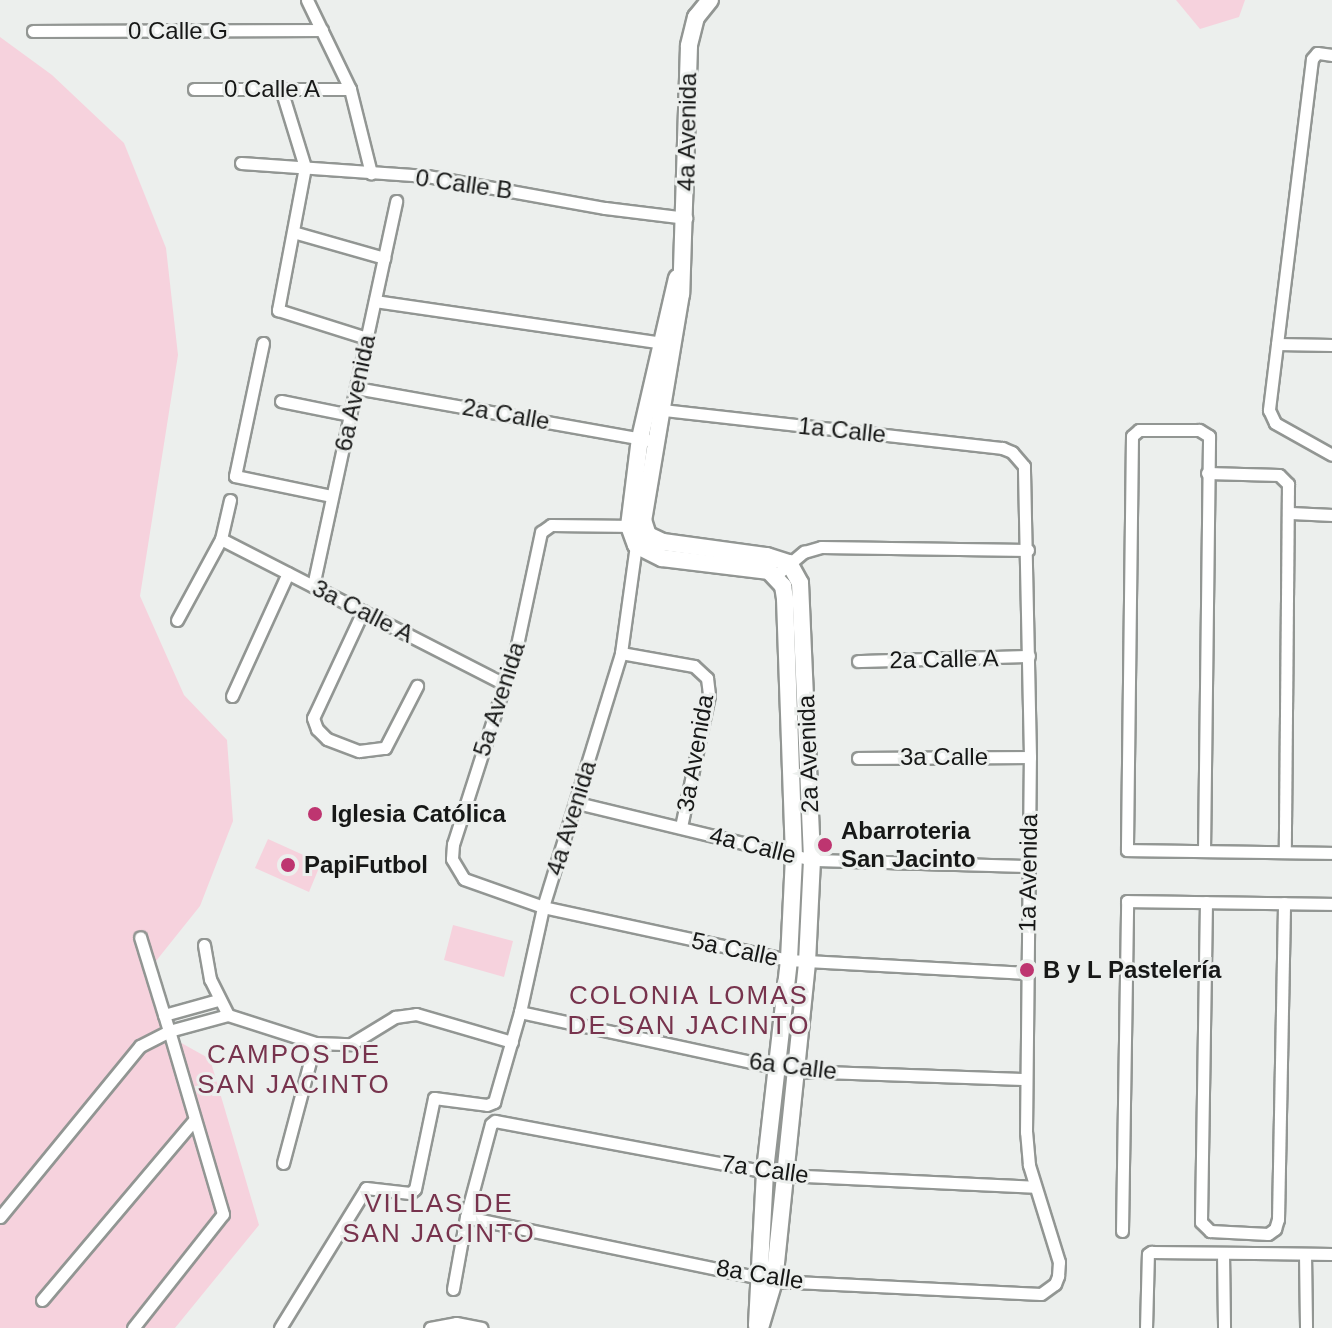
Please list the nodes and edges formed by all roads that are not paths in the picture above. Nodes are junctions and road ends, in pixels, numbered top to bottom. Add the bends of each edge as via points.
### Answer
1 (307, 0) edge
2 (710, 0) edge
3 (322, 30) junction
4 (33, 31) dead end
5 (1332, 55) edge
6 (194, 89) dead end
7 (281, 89) junction
8 (350, 89) junction
9 (241, 163) dead end
10 (305, 167) junction
11 (371, 173) junction
12 (396, 201) dead end
13 (686, 218) junction
14 (293, 232) junction
15 (384, 258) junction
16 (375, 301) junction
17 (367, 338) junction
18 (263, 343) dead end
19 (666, 343) junction
20 (1277, 344) junction
21 (1332, 345) edge
22 (356, 388) junction
23 (281, 401) dead end
24 (663, 410) junction
25 (350, 415) junction
26 (648, 440) junction
27 (1332, 455) edge
28 (1019, 458) joint
29 (1207, 473) junction
30 (332, 496) junction
31 (230, 500) dead end
32 (1291, 513) junction
33 (1332, 515) edge
34 (640, 530) junction
35 (221, 539) junction
36 (1028, 550) junction
37 (789, 563) junction
38 (288, 573) junction
39 (775, 576) junction
40 (313, 586) junction
41 (363, 611) junction
42 (177, 620) dead end
43 (621, 653) junction
44 (1029, 656) junction
45 (858, 661) dead end
46 (504, 684) junction
47 (417, 686) dead end
48 (232, 696) dead end
49 (1030, 757) junction
50 (858, 758) dead end
51 (577, 803) junction
52 (681, 827) junction
53 (1204, 851) junction
54 (1285, 852) junction
55 (1332, 853) edge
56 (794, 857) junction
57 (812, 860) junction
58 (1029, 866) junction
59 (456, 868) joint
60 (1206, 902) junction
61 (1284, 903) junction
62 (1332, 904) edge
63 (543, 907) junction
64 (140, 937) dead end
65 (204, 945) dead end
66 (789, 960) junction
67 (807, 963) junction
68 (1027, 973) junction
69 (218, 1000) junction
70 (520, 1012) junction
71 (164, 1015) junction
72 (228, 1015) junction
73 (169, 1031) junction
74 (512, 1042) junction
75 (315, 1043) junction
76 (776, 1068) junction
77 (794, 1071) junction
78 (1024, 1079) junction
79 (194, 1120) junction
80 (283, 1163) dead end
81 (765, 1172) junction
82 (784, 1175) junction
83 (1034, 1187) junction
84 (0, 1217) edge
85 (466, 1217) junction
86 (1122, 1231) dead end
87 (1223, 1253) junction
88 (1305, 1254) junction
89 (1332, 1254) edge
90 (766, 1279) junction
91 (1055, 1284) joint
92 (453, 1289) dead end
93 (42, 1300) dead end
94 (133, 1328) edge
95 (280, 1328) edge
96 (430, 1328) edge
97 (482, 1328) edge
98 (758, 1328) edge
99 (1146, 1328) edge
100 (1224, 1328) edge
101 (1306, 1328) edge

1 - 3 street
2 - 13 street, 4a Avenida via 696,17 689,46
3 - 4 street, 0 Calle G
3 - 8 street
5 - 20 street via 1317,53 1312,59
6 - 7 street, 0 Calle A
7 - 8 street, 0 Calle A
7 - 10 street
8 - 11 street
9 - 10 street, 0 Calle B
10 - 11 street, 0 Calle B
10 - 14 street
11 - 13 street, 0 Calle B via 427,176
12 - 15 street, 6a Avenida
13 - 19 street, 4a Avenida via 681,294
14 - 15 street
14 - 17 street via 278,310
15 - 16 street, 6a Avenida
16 - 17 street, 6a Avenida
16 - 19 street
17 - 22 street, 6a Avenida
18 - 30 street via 235,475
19 - 24 street, 4a Avenida
19 - 26 street, 4a Avenida
20 - 21 street
20 - 27 street via 1270,418
22 - 25 street, 6a Avenida
22 - 26 street, 2a Calle
23 - 25 street
24 - 26 street, 4a Avenida
24 - 28 street, 1a Calle via 1002,448
25 - 30 street, 6a Avenida
26 - 34 street, 4a Avenida
28 - 36 street, 1a Avenida via 1027,476
29 - 32 street via 1285,477
29 - 53 street
29 - 53 street via 1209,436 1204,431 1134,431 1127,850
30 - 40 street, 6a Avenida
31 - 35 street
32 - 33 street
32 - 54 street
34 - 37 street via 663,542
34 - 39 street via 662,558
34 - 43 street, 4a Avenida
34 - 46 street, 5a Avenida via 544,528
35 - 38 street, 3a Calle A
35 - 42 street
36 - 37 street via 821,547
36 - 44 street, 1a Avenida
37 - 39 street
37 - 57 street, 2a Avenida via 800,583 803,607
38 - 40 street, 3a Calle A
38 - 48 street
39 - 56 street, 2a Avenida via 785,599
40 - 41 street, 3a Calle A
41 - 46 street, 3a Calle A
41 - 47 street via 313,718 317,729 342,746 376,752 385,748
43 - 51 street, 4a Avenida
43 - 52 street, 3a Avenida via 694,666 707,678 709,695
44 - 45 street, 2a Calle A
44 - 49 street, 1a Avenida
46 - 59 street, 5a Avenida via 453,844
49 - 50 street, 3a Calle
49 - 58 street, 1a Avenida
51 - 52 street, 4a Calle
51 - 63 street, 4a Avenida
52 - 56 street, 4a Calle
53 - 54 street
54 - 55 street
56 - 57 street, 4a Calle
56 - 66 street, 2a Avenida
57 - 58 street, 4a Calle
57 - 67 street, 2a Avenida
58 - 68 street, 1a Avenida
59 - 63 street, 5a Calle via 464,879
60 - 61 street
60 - 61 street via 1201,1222 1210,1231 1268,1234 1278,1219
60 - 86 street via 1134,899 1124,909
61 - 62 street
63 - 66 street, 5a Calle
63 - 70 street, 4a Avenida
64 - 71 street
65 - 69 street
66 - 67 street, 5a Calle
66 - 76 street, 2a Avenida
67 - 68 street, 5a Calle
67 - 77 street, 2a Avenida
68 - 78 street, 1a Avenida
69 - 71 street
69 - 72 street
70 - 74 street, 4a Avenida
70 - 76 street, 6a Calle
71 - 73 street
72 - 73 street
72 - 75 street
73 - 79 street
73 - 84 street via 140,1046
74 - 75 street via 416,1014 395,1017 364,1038 337,1046
74 - 95 street, 4a Avenida via 491,1104 434,1098 415,1189 410,1193 366,1188
75 - 80 street
76 - 77 street, 6a Calle
76 - 81 street, 2a Avenida
77 - 78 street, 6a Calle
77 - 82 street, 2a Avenida
78 - 83 street, 1a Avenida
79 - 93 street
79 - 94 street via 223,1214
81 - 82 street, 7a Calle
81 - 85 street, 7a Calle via 500,1121 491,1124
81 - 90 street, 2a Avenida
82 - 83 street, 7a Calle
82 - 90 street, 2a Avenida
83 - 91 street, 1a Avenida via 1059,1262
85 - 90 street, 8a Calle
85 - 92 street
87 - 88 street
87 - 99 street via 1148,1254
87 - 100 street
88 - 89 street
88 - 101 street
90 - 91 street, 8a Calle via 1041,1294
90 - 98 street, 2a Avenida
96 - 97 street via 456,1323

